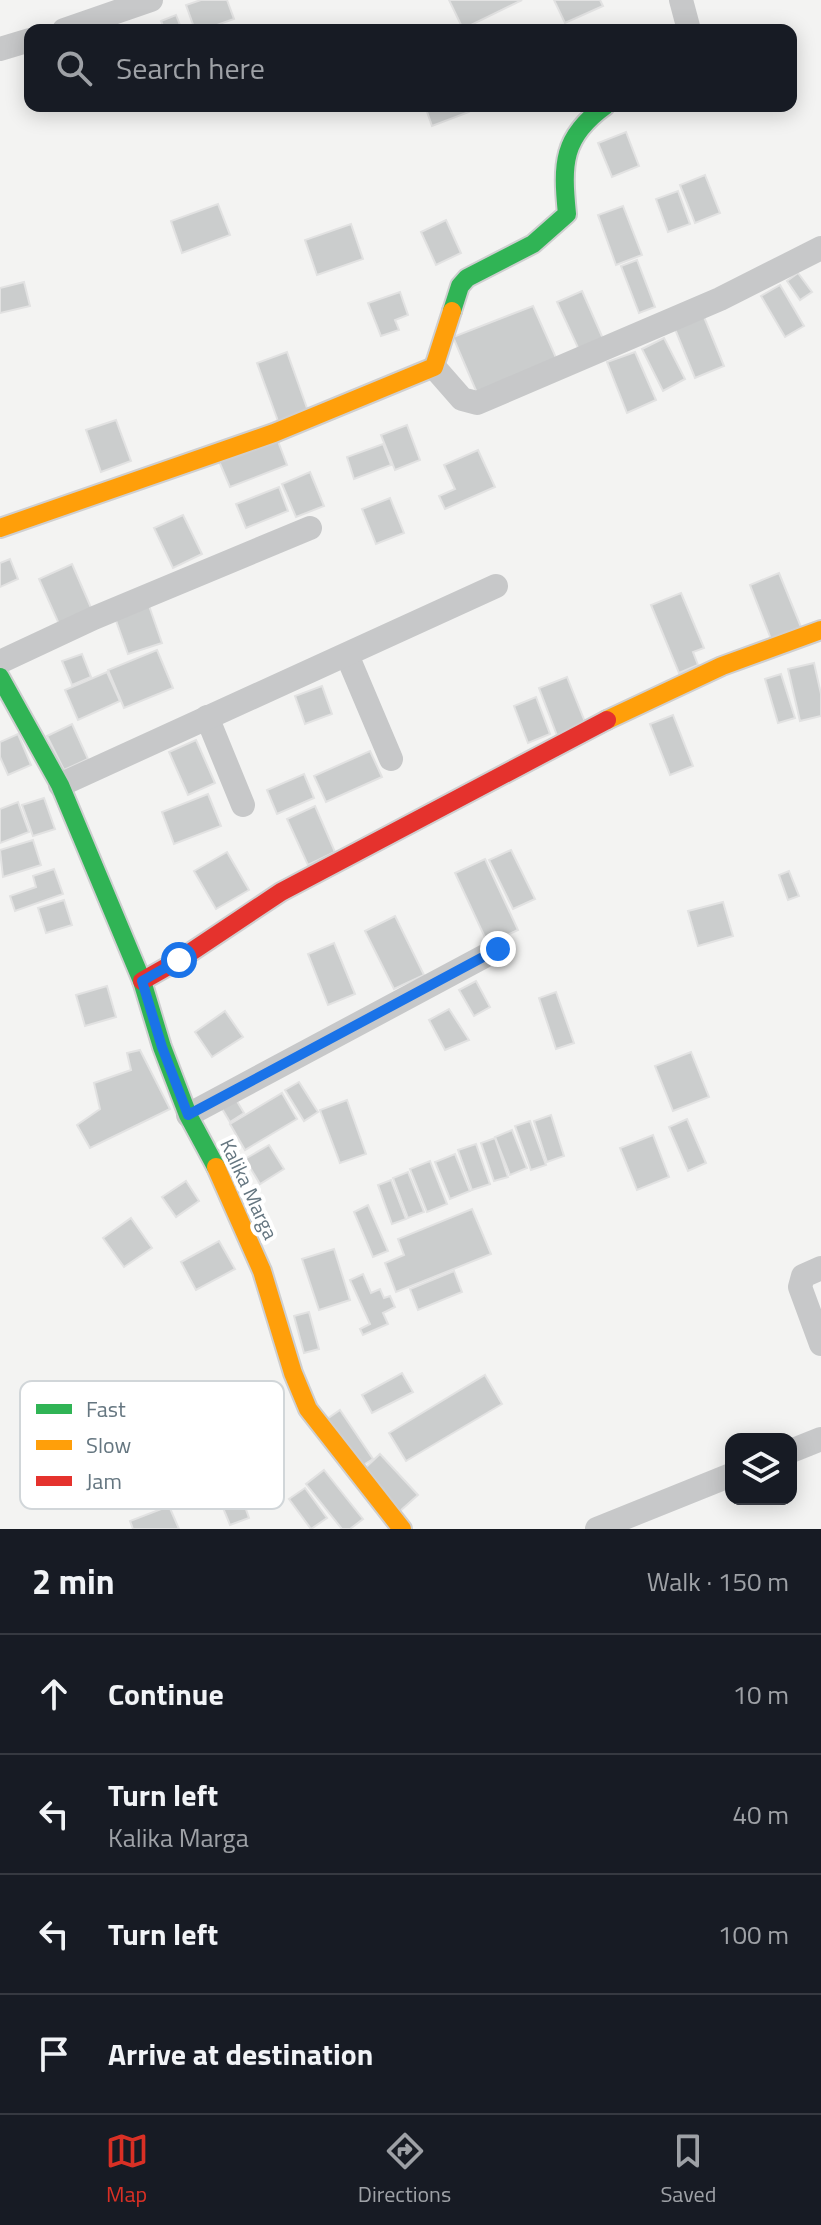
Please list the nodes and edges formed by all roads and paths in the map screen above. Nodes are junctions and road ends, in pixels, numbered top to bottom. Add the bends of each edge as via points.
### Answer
1 (151, 0) edge
2 (681, 0) edge
3 (81, 24) edge
4 (687, 24) edge
5 (24, 42) edge
6 (0, 49) edge
7 (596, 112) edge
8 (821, 248) edge
9 (434, 367) junction
10 (0, 528) edge
11 (310, 528) dead end
12 (496, 586) dead end
13 (821, 630) edge
14 (347, 655) junction
15 (0, 662) edge
16 (0, 677) edge
17 (207, 717) junction
18 (391, 759) dead end
19 (60, 785) junction
20 (243, 805) dead end
21 (498, 949) dead end
22 (142, 981) junction
23 (188, 1115) junction
24 (821, 1268) edge
25 (821, 1344) edge
26 (821, 1439) edge
27 (797, 1449) edge
28 (725, 1477) edge
29 (402, 1529) edge
30 (597, 1529) edge

1 - 3 street
2 - 4 street
5 - 6 street
7 - 9 street via 569,140 564,156 567,214 534,244 460,286
8 - 9 street via 720,299 477,403 462,399
9 - 10 street via 306,422
11 - 15 street
12 - 14 street
13 - 22 street via 722,666 604,721 281,892
14 - 17 street
14 - 18 street
16 - 19 street, Kalika Marga
17 - 19 street
17 - 20 street
19 - 22 street, Kalika Marga
21 - 23 street
22 - 23 street, Kalika Marga
23 - 29 street, Kalika Marga via 262,1271 308,1409
24 - 25 street via 803,1276 800,1287
26 - 27 street
28 - 30 street

